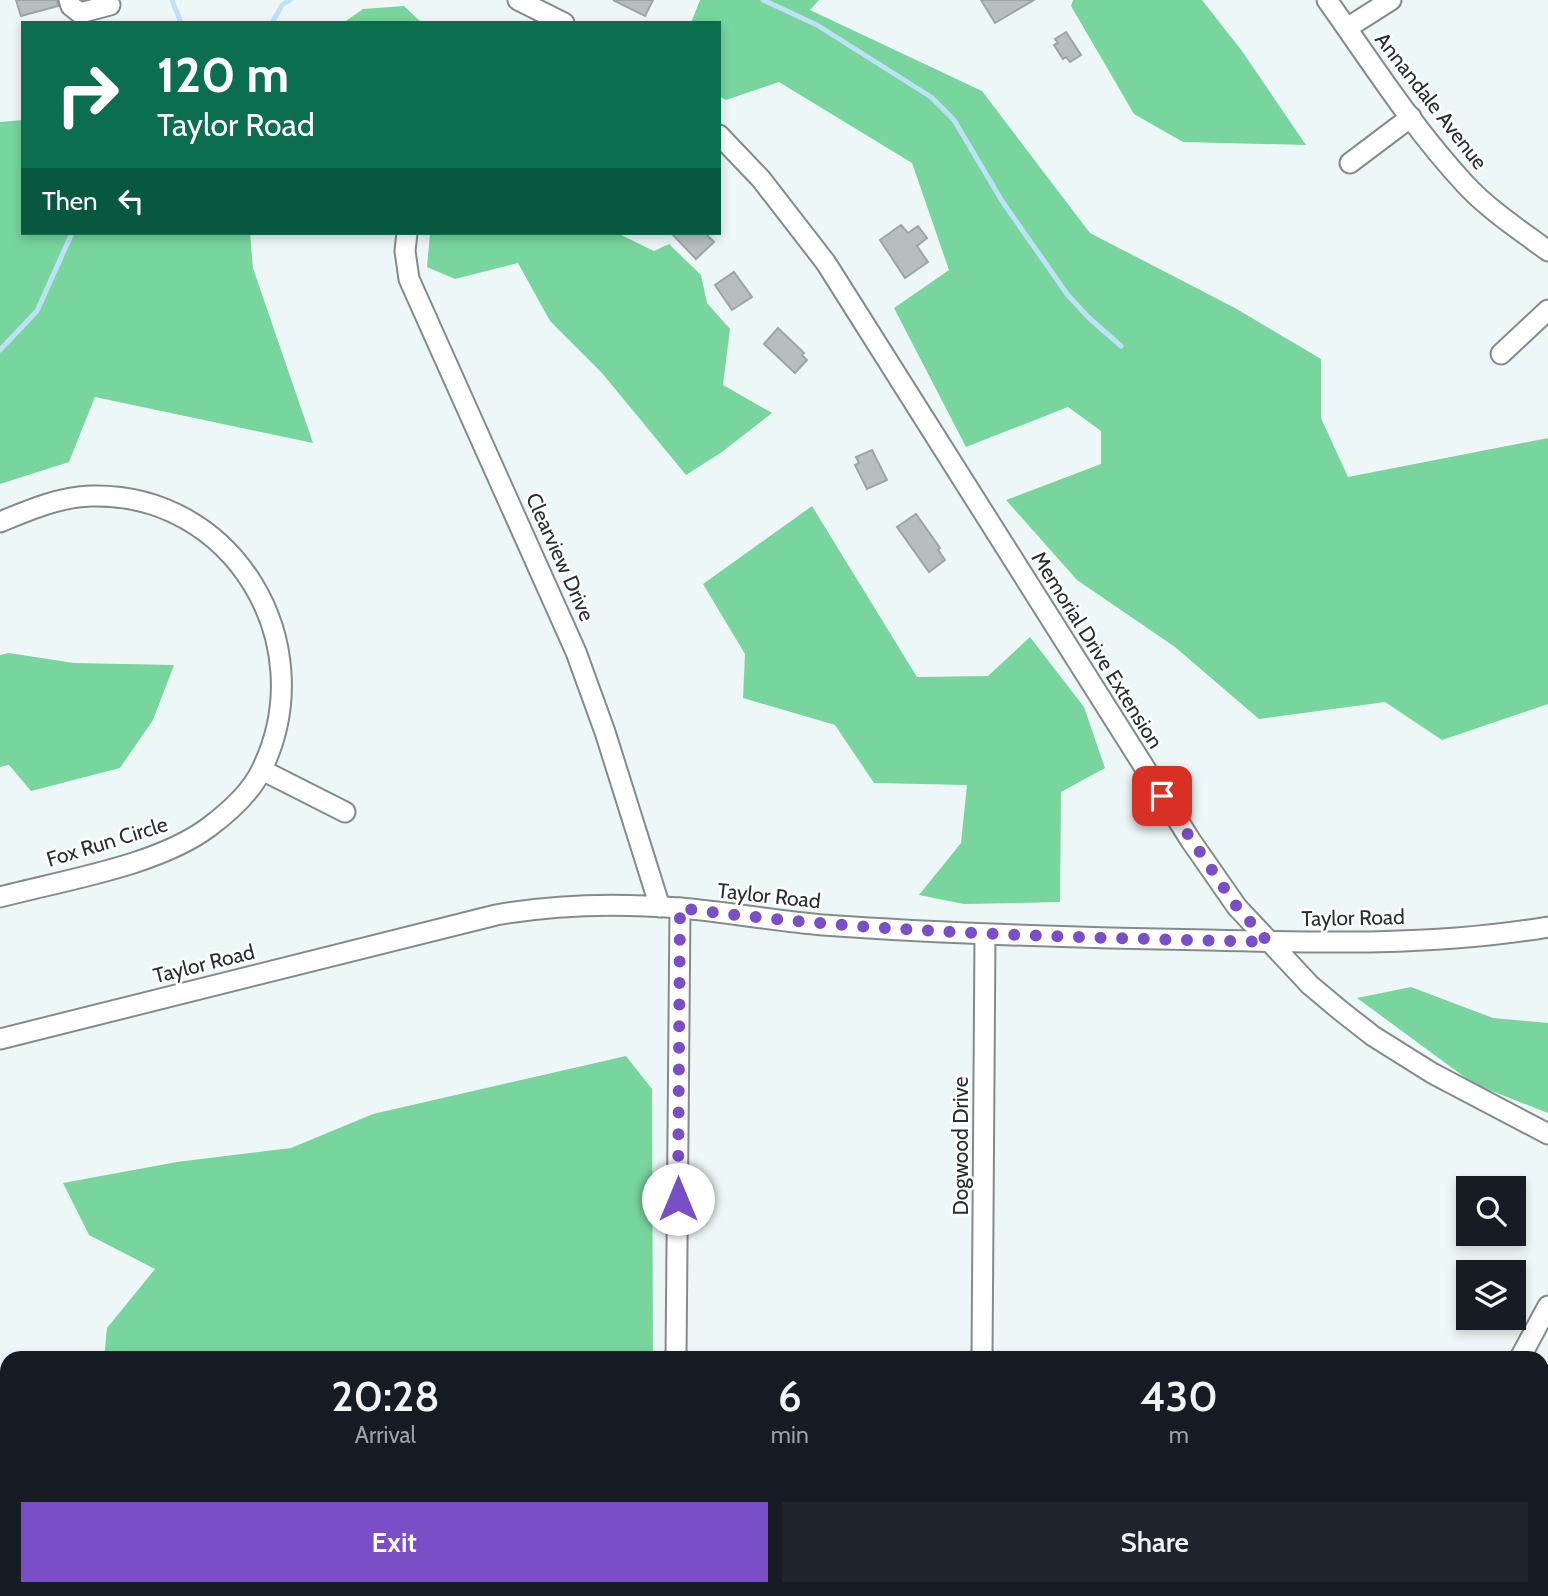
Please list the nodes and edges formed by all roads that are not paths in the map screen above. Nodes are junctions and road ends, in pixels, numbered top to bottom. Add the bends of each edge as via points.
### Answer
1 (69, 0) edge
2 (518, 0) edge
3 (1327, 0) edge
4 (1391, 0) edge
5 (115, 2) edge
6 (554, 21) edge
7 (1347, 28) junction
8 (1411, 117) junction
9 (721, 137) edge
10 (1350, 163) dead end
11 (407, 235) edge
12 (1548, 251) edge
13 (1548, 310) edge
14 (1501, 354) dead end
15 (0, 522) edge
16 (262, 770) junction
17 (345, 812) dead end
18 (0, 897) edge
19 (660, 907) junction
20 (680, 908) junction
21 (1548, 927) edge
22 (985, 935) junction
23 (1268, 942) junction
24 (0, 1039) edge
25 (1548, 1133) edge
26 (1548, 1307) edge
27 (676, 1351) edge
28 (982, 1351) edge
29 (1524, 1351) edge

1 - 5 street via 80,13
2 - 6 street
3 - 7 street, Annandale Avenue
4 - 7 street, Annandale Avenue
7 - 8 street, Annandale Avenue
8 - 10 street
8 - 12 street, Annandale Avenue via 1467,185
9 - 23 street, Memorial Drive Extension via 761,179 826,263 1191,841
11 - 19 street, Clearview Drive via 409,279 576,652
13 - 14 street
15 - 16 street, Fox Run Circle via 65,499 115,497 167,510 226,549 262,598 280,654 281,701
16 - 17 street
16 - 18 street, Fox Run Circle via 239,800 194,838 163,853
19 - 20 street, Taylor Road
19 - 24 street, Taylor Road via 570,905 496,915
20 - 22 street, Taylor Road via 820,925
20 - 27 street
21 - 23 street, Taylor Road via 1419,940
22 - 23 street, Taylor Road
22 - 28 street, Dogwood Drive
23 - 25 street, Memorial Drive Extension via 1310,985 1373,1036 1432,1073
26 - 29 street

